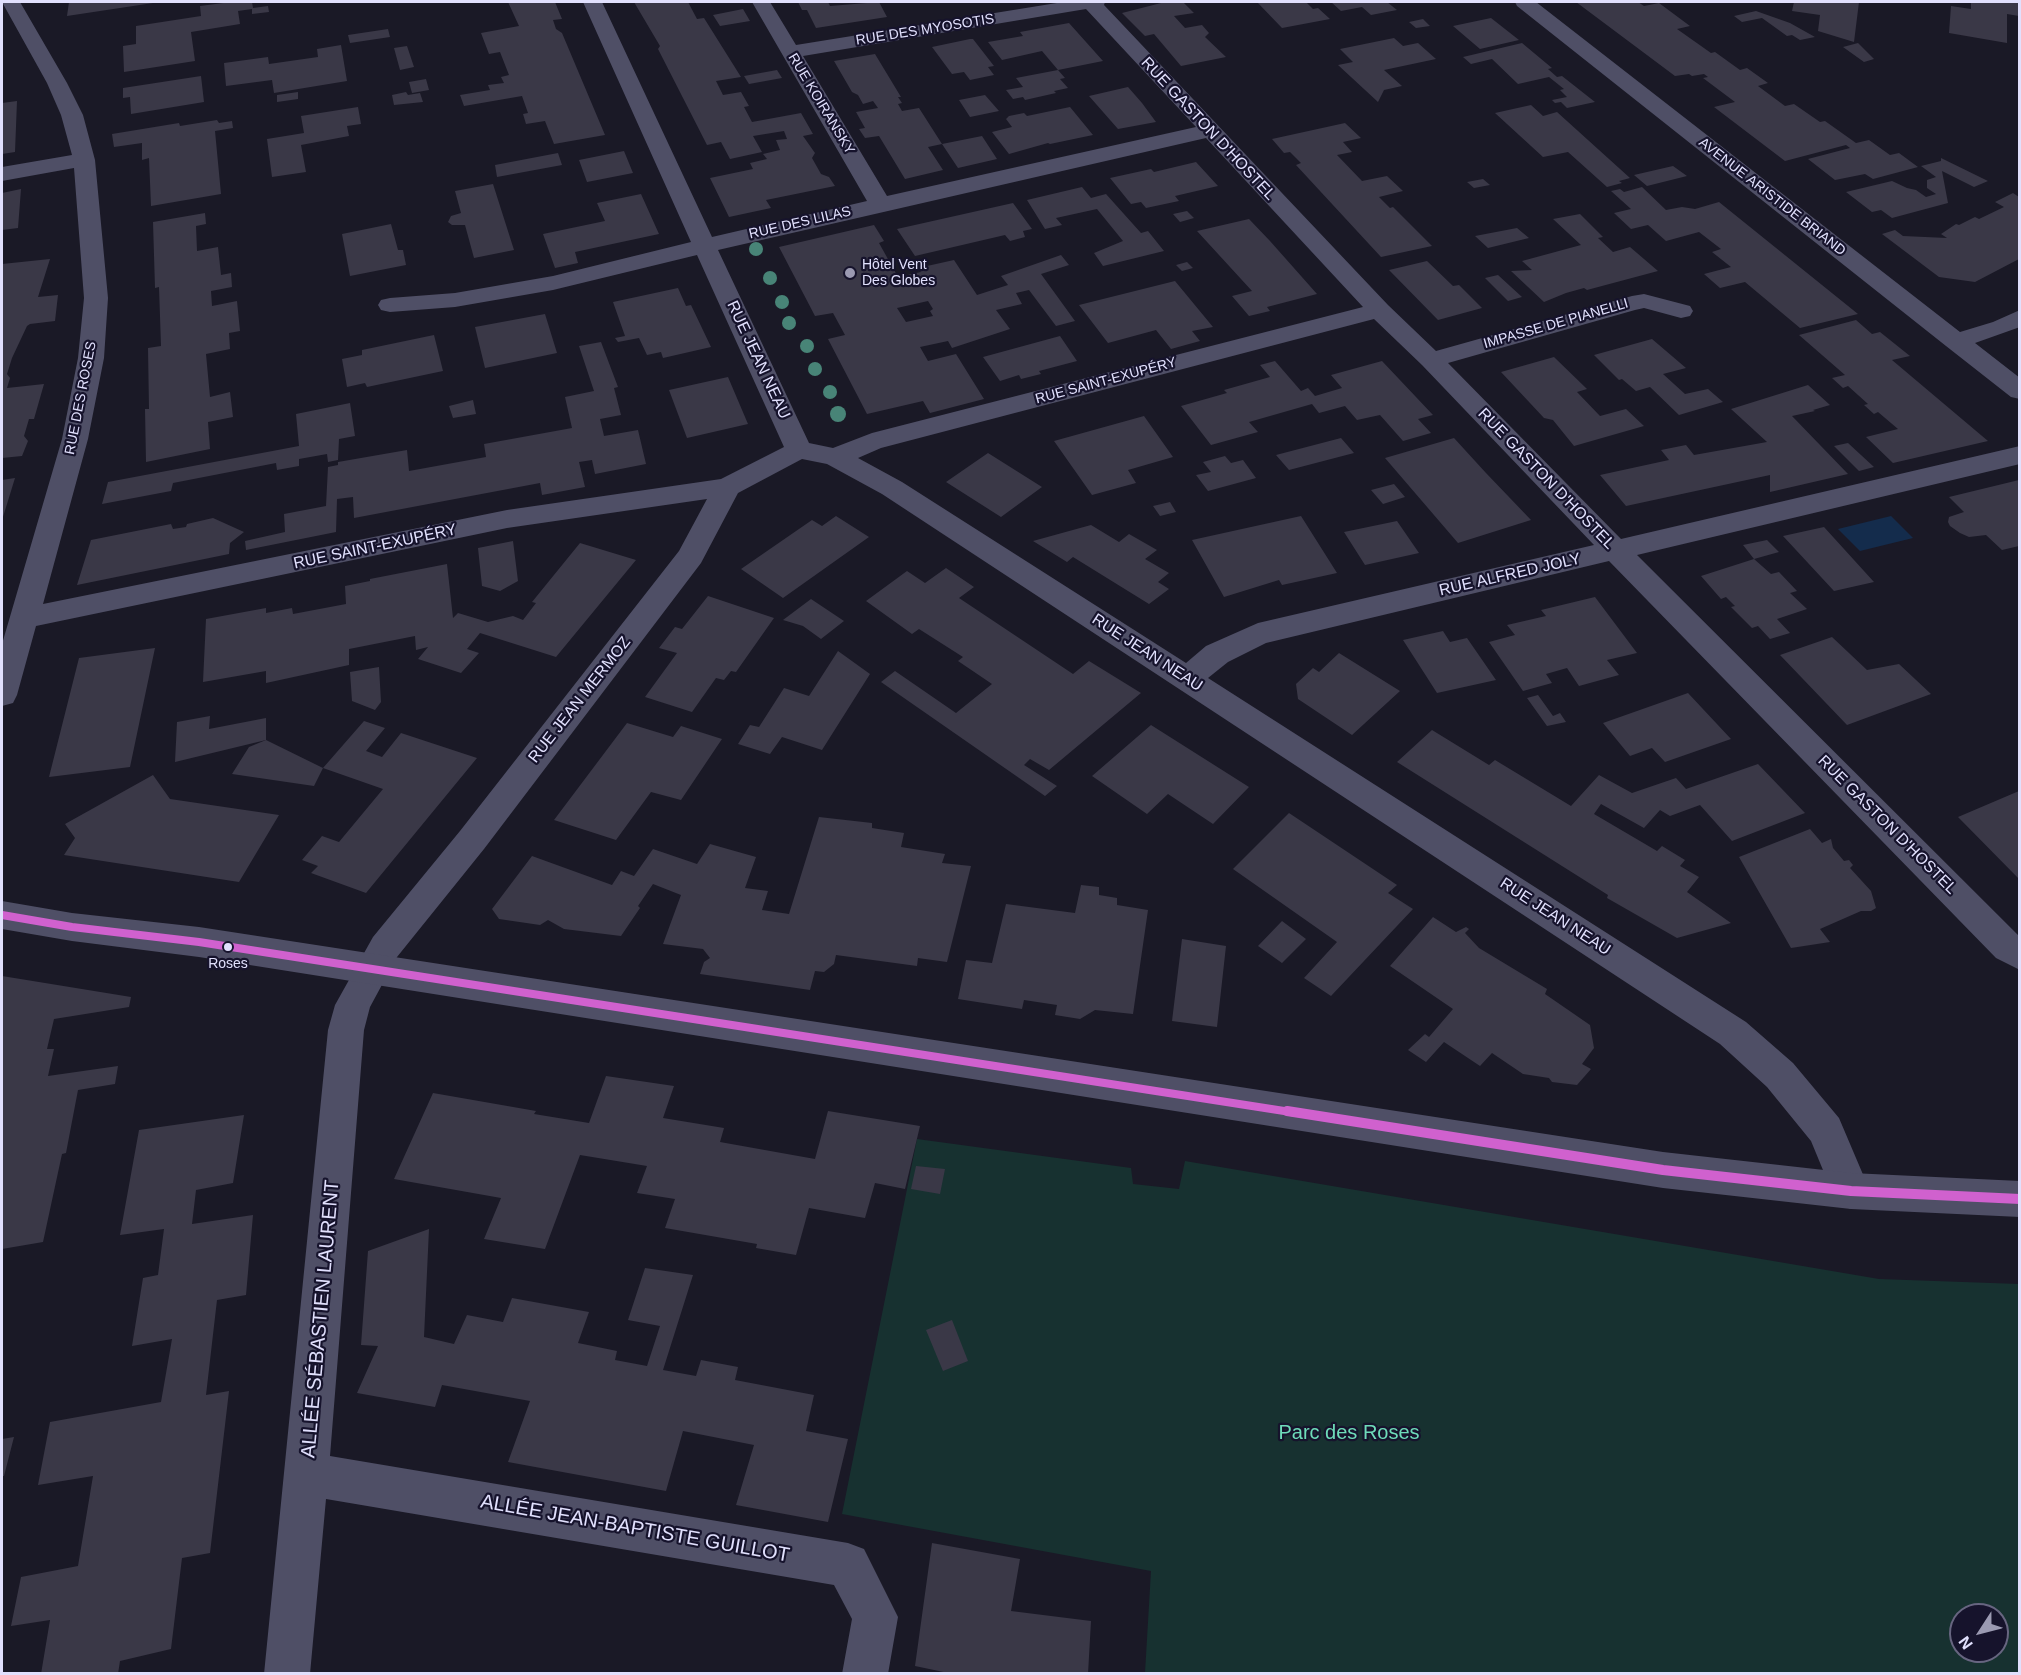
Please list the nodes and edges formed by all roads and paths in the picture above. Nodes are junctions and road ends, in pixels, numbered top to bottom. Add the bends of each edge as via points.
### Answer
1 (592, 2) edge
2 (761, 2) edge
3 (1093, 2) edge
4 (1524, 2) edge
5 (12, 16) edge
6 (790, 52) junction
7 (1209, 131) junction
8 (84, 160) junction
9 (2, 174) edge
10 (881, 206) junction
11 (705, 245) junction
12 (390, 305) dead end
13 (1379, 310) junction
14 (1681, 310) dead end
15 (2019, 317) edge
16 (1955, 341) junction
17 (1431, 360) junction
18 (2019, 391) edge
19 (799, 450) junction
20 (2019, 455) edge
21 (835, 457) junction
22 (727, 487) junction
23 (1615, 550) junction
24 (24, 618) junction
25 (1187, 679) junction
26 (2, 695) edge
27 (2, 915) edge
28 (2014, 952) edge
29 (371, 969) junction
30 (1851, 1191) junction
31 (2019, 1199) edge
32 (307, 1474) junction
33 (287, 1674) edge
34 (866, 1674) edge

1 - 11 street, RUE JEAN NEAU
2 - 6 street, RUE KOIRANSKY
3 - 6 street, RUE DES MYOSOTIS
3 - 7 street, RUE GASTON D'HOSTEL
4 - 16 street, AVENUE ARISTIDE BRIAND
5 - 8 street, RUE DES ROSES via 57,83 72,115
6 - 10 street, RUE KOIRANSKY
7 - 10 street, RUE DES LILAS
7 - 13 street, RUE GASTON D'HOSTEL
8 - 9 street
8 - 24 street, RUE DES ROSES via 96,298 91,358 75,439
10 - 11 street, RUE DES LILAS
11 - 12 street, RUE DES LILAS via 553,283 455,300
11 - 19 street, RUE JEAN NEAU
13 - 17 street, RUE GASTON D'HOSTEL
13 - 21 street, RUE SAINT-EXUPÉRY via 872,442
14 - 17 street, IMPASSE DE PIANELLI via 1644,301 1632,303
15 - 16 street via 2002,327
16 - 18 street, AVENUE ARISTIDE BRIAND
17 - 23 street, RUE GASTON D'HOSTEL
19 - 21 street, RUE JEAN NEAU
19 - 22 street
20 - 23 street, RUE ALFRED JOLY
21 - 25 street, RUE JEAN NEAU via 892,488
22 - 24 street, RUE SAINT-EXUPÉRY via 507,519
22 - 29 street, RUE JEAN MERMOZ via 691,556 472,840 384,947
23 - 25 street, RUE ALFRED JOLY via 1258,634 1217,654
23 - 28 street, RUE GASTON D'HOSTEL
24 - 26 street, RUE DES ROSES
25 - 30 street, RUE JEAN NEAU via 1733,1033 1780,1075 1826,1130
27 - 29 street
29 - 30 street via 1663,1170
29 - 32 street, ALLÉE SÉBASTIEN LAURENT via 353,1005 346,1030
30 - 31 street
32 - 33 street, ALLÉE SÉBASTIEN LAURENT
32 - 34 street, ALLÉE JEAN-BAPTISTE GUILLOT via 848,1565 875,1617

